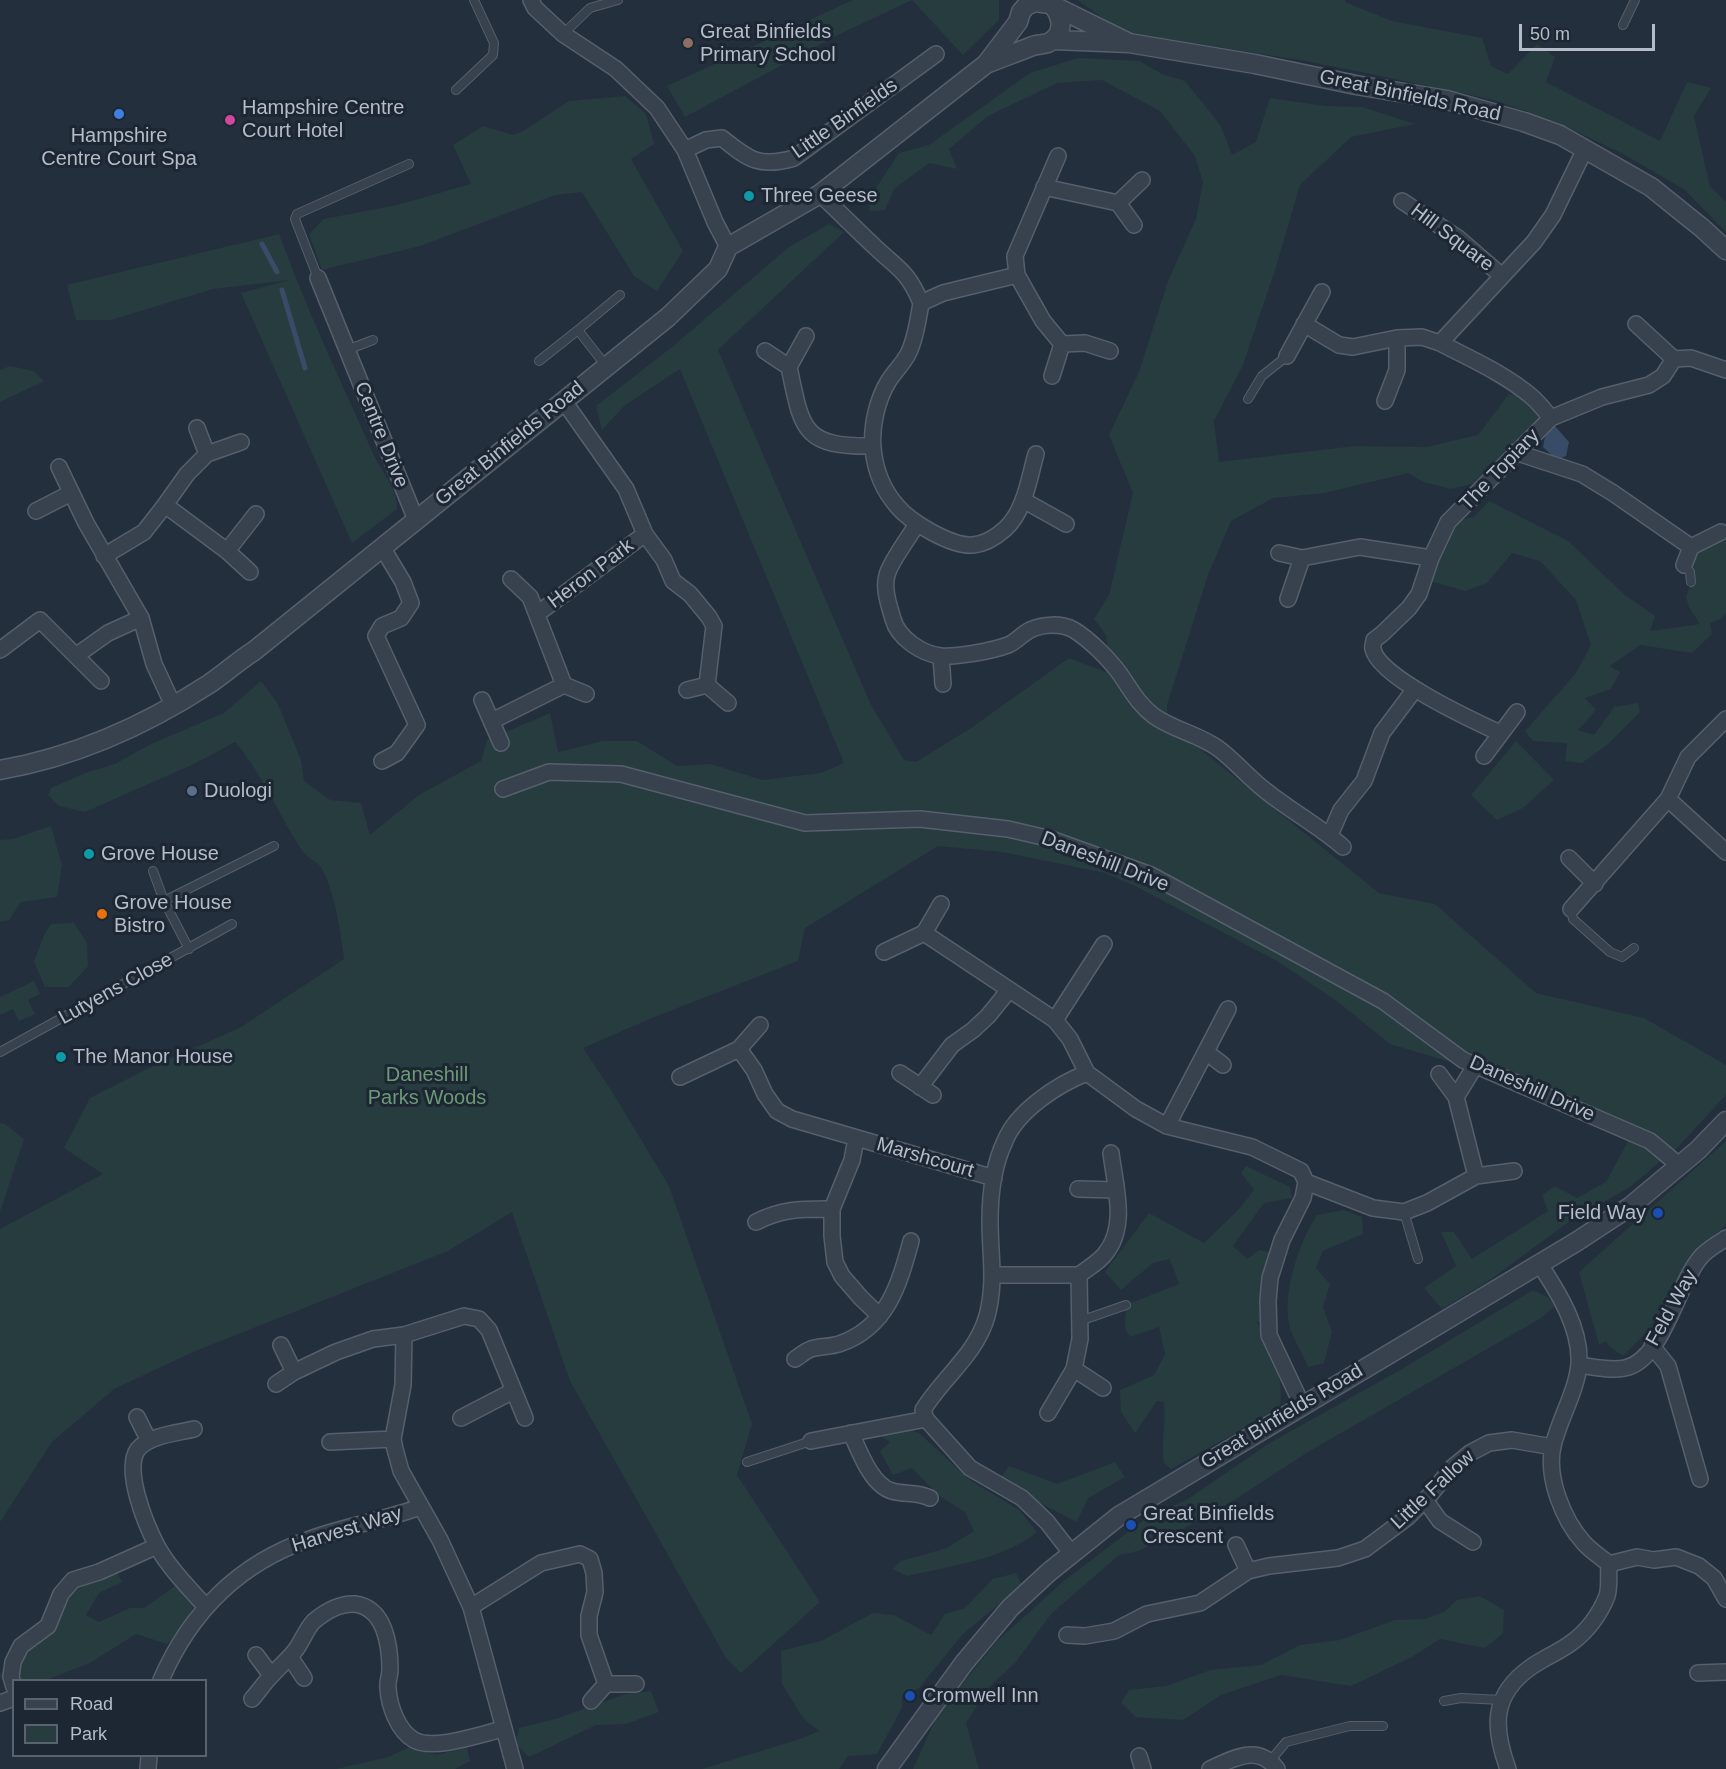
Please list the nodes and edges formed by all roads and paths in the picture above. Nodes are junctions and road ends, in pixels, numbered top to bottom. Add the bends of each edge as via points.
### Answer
1 (474, 0) edge
2 (531, 0) edge
3 (618, 0) edge
4 (1635, 0) edge
5 (1039, 3) edge
6 (1018, 22) junction
7 (1623, 25) dead end
8 (563, 34) junction
9 (1045, 42) junction
10 (1129, 43) junction
11 (936, 54) dead end
12 (986, 64) junction
13 (456, 90) dead end
14 (1585, 149) junction
15 (684, 150) junction
16 (1058, 156) dead end
17 (409, 164) dead end
18 (1142, 180) dead end
19 (1044, 187) junction
20 (820, 194) junction
21 (1401, 201) dead end
22 (1118, 203) junction
23 (1134, 225) dead end
24 (728, 247) junction
25 (1726, 250) edge
26 (1017, 275) junction
27 (1502, 276) junction
28 (318, 278) joint
29 (1322, 292) dead end
30 (620, 295) dead end
31 (921, 303) junction
32 (1304, 324) junction
33 (1636, 324) dead end
34 (578, 330) junction
35 (806, 336) dead end
36 (1398, 338) junction
37 (373, 340) dead end
38 (1062, 344) junction
39 (1440, 344) junction
40 (347, 350) junction
41 (765, 351) dead end
42 (1110, 351) dead end
43 (1287, 356) joint
44 (1674, 359) junction
45 (539, 362) dead end
46 (606, 366) junction
47 (789, 367) junction
48 (1726, 370) edge
49 (1052, 376) dead end
50 (1248, 399) dead end
51 (563, 400) junction
52 (1385, 401) dead end
53 (1551, 418) junction
54 (198, 428) dead end
55 (241, 442) dead end
56 (872, 446) junction
57 (1515, 452) junction
58 (207, 454) junction
59 (1036, 454) dead end
60 (59, 467) dead end
61 (71, 493) junction
62 (1023, 500) junction
63 (165, 505) junction
64 (36, 511) dead end
65 (256, 514) dead end
66 (416, 520) junction
67 (918, 524) junction
68 (1066, 524) dead end
69 (1721, 532) dead end
70 (645, 534) junction
71 (382, 547) junction
72 (1691, 547) junction
73 (227, 551) junction
74 (1279, 553) dead end
75 (104, 556) junction
76 (1302, 558) junction
77 (1431, 558) junction
78 (1684, 565) joint
79 (250, 572) dead end
80 (511, 579) dead end
81 (1691, 582) dead end
82 (1288, 599) dead end
83 (537, 614) junction
84 (141, 618) junction
85 (0, 650) edge
86 (76, 655) junction
87 (941, 656) junction
88 (101, 681) dead end
89 (564, 684) junction
90 (943, 684) dead end
91 (707, 685) junction
92 (1415, 689) junction
93 (687, 690) dead end
94 (586, 694) dead end
95 (482, 700) dead end
96 (728, 703) dead end
97 (173, 705) junction
98 (1518, 712) dead end
99 (1726, 719) edge
100 (492, 721) junction
101 (1500, 733) junction
102 (501, 743) dead end
103 (1484, 756) dead end
104 (382, 761) dead end
105 (0, 770) edge
106 (503, 789) dead end
107 (1668, 799) junction
108 (1330, 835) junction
109 (274, 846) dead end
110 (1343, 847) dead end
111 (1726, 852) edge
112 (1569, 858) dead end
113 (153, 871) dead end
114 (1595, 884) junction
115 (164, 901) junction
116 (942, 904) dead end
117 (1571, 909) joint
118 (232, 924) dead end
119 (924, 933) junction
120 (1104, 944) dead end
121 (1634, 948) dead end
122 (189, 950) junction
123 (884, 952) dead end
124 (1009, 990) junction
125 (1228, 1009) dead end
126 (1055, 1020) junction
127 (760, 1025) dead end
128 (739, 1049) junction
129 (0, 1052) edge
130 (1206, 1052) junction
131 (1222, 1065) dead end
132 (1472, 1071) dead end
133 (900, 1073) dead end
134 (1087, 1073) junction
135 (1439, 1074) dead end
136 (680, 1077) dead end
137 (1456, 1097) junction
138 (1726, 1121) edge
139 (1167, 1126) junction
140 (856, 1139) junction
141 (1111, 1153) dead end
142 (1680, 1166) junction
143 (1514, 1172) dead end
144 (1476, 1176) junction
145 (994, 1178) junction
146 (1306, 1182) junction
147 (1078, 1190) dead end
148 (1115, 1190) junction
149 (832, 1209) junction
150 (1404, 1212) junction
151 (756, 1222) dead end
152 (1726, 1238) edge
153 (911, 1241) dead end
154 (1418, 1259) dead end
155 (1539, 1263) junction
156 (994, 1275) junction
157 (1079, 1275) junction
158 (1126, 1305) dead end
159 (880, 1316) junction
160 (1078, 1321) junction
161 (404, 1335) junction
162 (281, 1345) dead end
163 (1652, 1346) junction
164 (795, 1359) dead end
165 (1579, 1365) junction
166 (1074, 1369) junction
167 (294, 1372) junction
168 (276, 1384) dead end
169 (1103, 1388) dead end
170 (513, 1390) junction
171 (1302, 1405) junction
172 (1048, 1413) dead end
173 (137, 1417) dead end
174 (461, 1418) dead end
175 (525, 1418) dead end
176 (926, 1419) junction
177 (194, 1429) dead end
178 (851, 1432) junction
179 (393, 1439) junction
180 (149, 1441) junction
181 (330, 1442) dead end
182 (811, 1442) joint
183 (1552, 1448) junction
184 (747, 1462) dead end
185 (1700, 1479) dead end
186 (930, 1498) dead end
187 (1425, 1500) junction
188 (420, 1507) junction
189 (1473, 1542) dead end
190 (1236, 1545) dead end
191 (157, 1546) junction
192 (1072, 1554) junction
193 (1609, 1564) junction
194 (1248, 1571) junction
195 (1726, 1599) edge
196 (206, 1607) junction
197 (471, 1607) junction
198 (1068, 1635) dead end
199 (256, 1655) dead end
200 (290, 1657) junction
201 (1726, 1672) edge
202 (1698, 1673) dead end
203 (271, 1676) junction
204 (304, 1678) dead end
205 (161, 1679) edge
206 (12, 1680) edge
207 (606, 1684) junction
208 (636, 1684) dead end
209 (252, 1700) dead end
210 (1502, 1700) junction
211 (591, 1701) dead end
212 (1444, 1701) dead end
213 (1383, 1726) dead end
214 (503, 1728) junction
215 (1274, 1765) edge
216 (515, 1769) edge
217 (886, 1769) edge
218 (1210, 1769) edge
219 (1508, 1769) edge

1 - 13 lane via 494,44 493,55
2 - 8 street
3 - 8 lane via 590,8
4 - 7 lane
5 - 6 street, Great Binfields Road via 1021,12
5 - 9 street via 1059,13 1061,27
5 - 10 street, Great Binfields Road
6 - 9 street via 1027,40
6 - 12 street, Great Binfields Road
8 - 15 street via 616,69 657,108
9 - 10 street, Great Binfields Road
9 - 12 street, Great Binfields Road
10 - 14 street, Great Binfields Road via 1447,100 1524,122
11 - 15 street, Little Binfields via 794,158 758,161 722,138
12 - 20 street, Great Binfields Road
14 - 25 street, Great Binfields Road via 1651,187
14 - 27 street via 1553,215
15 - 24 street
16 - 19 street
17 - 28 lane, Centre Drive via 297,214 295,219
18 - 22 street
19 - 22 street
19 - 26 street via 1015,256
20 - 24 street, Great Binfields Road
20 - 31 street via 903,271
21 - 27 street, Hill Square via 1458,238
22 - 23 street
24 - 46 street, Great Binfields Road via 718,270 668,317
26 - 31 street via 943,293
26 - 38 street via 1043,321
27 - 39 street
28 - 40 street, Centre Drive
29 - 32 street
30 - 34 lane
31 - 56 street via 909,354 880,399
32 - 36 street, The Topiary via 1339,345 1353,347
32 - 43 street
33 - 44 street
34 - 45 lane
34 - 46 lane
35 - 47 street
36 - 39 street, The Topiary via 1422,337
36 - 52 street via 1397,370
37 - 40 lane
38 - 42 street via 1085,343
38 - 49 street
39 - 53 street, The Topiary via 1514,384 1533,397
40 - 66 street, Centre Drive
41 - 47 street
43 - 50 lane via 1262,376
44 - 48 street via 1691,358
44 - 53 street via 1663,376 1648,385 1602,397
46 - 51 street, Great Binfields Road
47 - 56 street via 800,416 809,431 823,441 847,447
51 - 66 street, Great Binfields Road
51 - 70 street, Heron Park via 626,489
53 - 57 street, The Topiary
54 - 58 street
55 - 58 street
56 - 67 street via 881,483 897,507
57 - 72 street via 1582,474
57 - 77 street, The Topiary via 1448,522
58 - 63 street via 186,474
59 - 62 street
60 - 61 street
61 - 64 street
61 - 75 street
62 - 67 street via 1007,527 992,539 972,545 945,539
62 - 68 street
63 - 73 street
63 - 75 street via 144,532
65 - 73 street
66 - 71 street, Great Binfields Road
67 - 87 street via 887,574 886,596 894,624 903,636 914,646
69 - 72 street
70 - 83 street, Heron Park
70 - 91 street, Heron Park via 664,560 673,581 690,594 714,626
71 - 97 street, Great Binfields Road via 254,651
71 - 104 street via 411,603 401,618 382,626 376,636 417,724 397,753
72 - 78 street
73 - 79 street
74 - 76 street
75 - 84 street
76 - 77 street via 1360,547
76 - 82 street
77 - 92 street, The Topiary via 1419,594 1374,640 1378,658
78 - 81 lane
80 - 83 street, Heron Park via 530,597
83 - 89 street, Heron Park
84 - 86 street via 108,633
84 - 97 street via 153,664
85 - 86 street via 40,620
86 - 88 street
87 - 90 street
87 - 108 street via 991,651 1011,644 1030,630 1065,626 1100,652 1140,704 1155,717 1219,749 1265,791
89 - 94 street
89 - 100 street
91 - 93 street
91 - 96 street
92 - 101 street, The Topiary
92 - 108 street via 1382,733 1364,781 1341,810
95 - 100 street
97 - 105 street, Great Binfields Road via 96,744
98 - 101 street
99 - 107 street via 1688,758
100 - 102 street
101 - 103 street
106 - 142 street, Daneshill Drive via 549,772 621,774 805,823 920,819 1008,829 1051,839 1150,876 1383,1001 1463,1060 1650,1141
107 - 111 street
107 - 114 street
108 - 110 street
109 - 115 lane
112 - 114 street
113 - 115 lane
114 - 117 street
115 - 122 lane
116 - 119 street
117 - 121 lane via 1573,919 1610,952 1622,957
118 - 122 lane, Lutyens Close
119 - 123 street
119 - 124 street
120 - 126 street
122 - 129 lane, Lutyens Close
124 - 126 street
124 - 133 street via 988,1016 952,1045 927,1091
125 - 130 street
126 - 134 street via 1070,1039
127 - 128 street
128 - 136 street
128 - 140 street, Marshcourt via 777,1111
130 - 131 street
130 - 139 street
132 - 137 street
134 - 139 street
134 - 145 street via 1053,1088 1024,1113 1005,1140
135 - 137 street
137 - 144 street
138 - 142 street, Great Binfields Road
139 - 146 street via 1252,1147 1301,1172
140 - 145 street, Marshcourt
140 - 149 street, Marshcourt via 852,1160
141 - 148 street
142 - 155 street, Great Binfields Road via 1631,1206
143 - 144 street
144 - 150 street
145 - 156 street via 990,1220
146 - 150 street via 1373,1208
146 - 171 street via 1304,1198 1270,1278 1268,1301 1269,1335
147 - 148 street
148 - 157 street via 1119,1221 1116,1237 1104,1255
149 - 151 street via 773,1213
149 - 159 street, Marshcourt via 835,1262 842,1276
150 - 154 lane
152 - 163 street, Feld Way via 1700,1258
153 - 159 street via 893,1298
155 - 165 street via 1571,1324 1578,1342
155 - 171 street, Great Binfields Road
156 - 157 street
156 - 176 street via 987,1317 966,1358 923,1410
157 - 160 street
158 - 160 lane
159 - 164 street via 858,1335 838,1344 810,1349
160 - 166 street via 1080,1339
161 - 167 street via 373,1339
161 - 170 street via 464,1316 479,1319 489,1330
161 - 179 street via 403,1385
162 - 167 street
163 - 165 street, Feld Way via 1641,1360 1625,1368
163 - 185 street via 1668,1366
165 - 183 street
166 - 169 street
166 - 172 street
167 - 168 street
170 - 174 street
170 - 175 street
171 - 192 street, Great Binfields Road via 1119,1516
173 - 180 street
176 - 178 street
176 - 192 street via 970,1468 1022,1498
177 - 180 street
178 - 182 street
178 - 186 street via 866,1467 879,1482 890,1491 919,1493
179 - 181 street
179 - 188 street via 401,1471
180 - 191 street via 138,1450 132,1464 134,1483
182 - 184 lane
183 - 187 street, Little Fallow via 1512,1440 1489,1443 1453,1467
183 - 193 street via 1552,1480 1564,1512 1584,1543
187 - 189 street via 1440,1521
187 - 194 street, Little Fallow via 1365,1549 1338,1558
188 - 196 street, Harvest Way via 310,1539 266,1557 224,1588
188 - 197 street, Harvest Way
190 - 194 street
191 - 196 street
191 - 206 street via 73,1580 61,1594 48,1626 21,1646 13,1662
192 - 217 street, Great Binfields Road via 1010,1608 964,1662
193 - 195 street via 1636,1557 1676,1557 1699,1566 1714,1578
193 - 210 street via 1608,1594 1592,1623 1572,1643 1522,1674
194 - 198 street, Little Fallow via 1200,1603 1147,1614 1114,1631
196 - 205 street, Harvest Way via 171,1657
197 - 207 street via 541,1563 580,1554 590,1559 595,1592 589,1635
197 - 214 street, Harvest Way
199 - 203 street
200 - 203 street
200 - 204 street
200 - 214 street via 312,1623 331,1608 367,1606 377,1616 387,1639 391,1707 412,1739 442,1743
201 - 202 street
203 - 209 street
207 - 208 street
207 - 211 street
210 - 212 lane
210 - 219 street via 1497,1722 1499,1744
213 - 215 lane via 1350,1726 1286,1742
214 - 216 street, Harvest Way
215 - 218 street via 1256,1755 1246,1755

